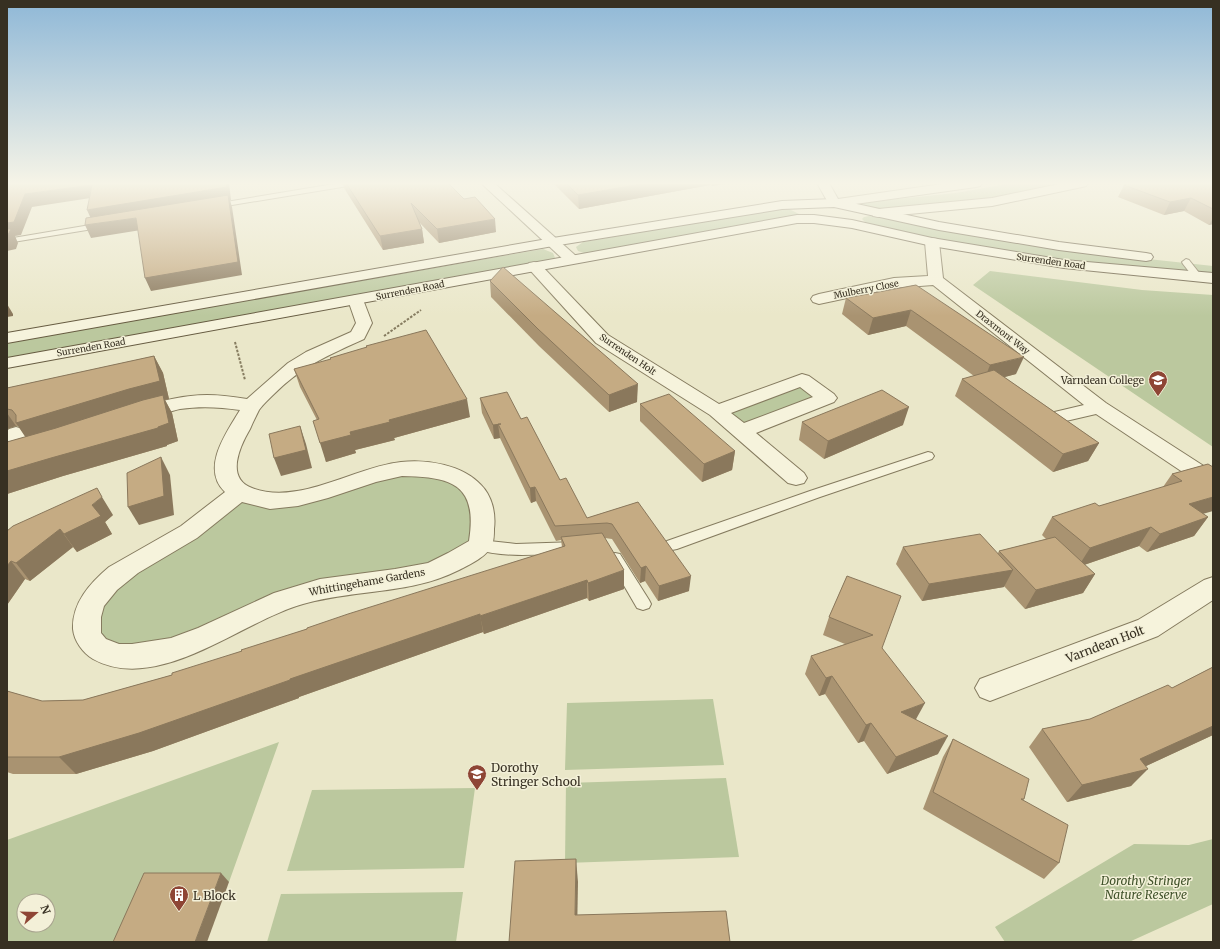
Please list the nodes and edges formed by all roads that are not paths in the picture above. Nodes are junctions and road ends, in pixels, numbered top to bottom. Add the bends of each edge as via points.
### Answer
1 (89, 227) edge
2 (537, 227) edge
3 (644, 227) edge
4 (751, 227) edge
5 (863, 227) edge
6 (947, 227) edge
7 (7, 241) edge
8 (553, 242) junction
9 (932, 242) junction
10 (1157, 258) dead end
11 (572, 259) junction
12 (1172, 260) dead end
13 (1186, 262) junction
14 (1206, 263) dead end
15 (534, 266) junction
16 (1198, 276) junction
17 (1213, 278) edge
18 (936, 280) junction
19 (819, 299) dead end
20 (356, 300) junction
21 (72, 326) junction
22 (7, 338) edge
23 (65, 352) junction
24 (7, 363) edge
25 (252, 405) junction
26 (1099, 407) junction
27 (718, 411) junction
28 (1053, 418) edge
29 (124, 419) edge
30 (743, 432) junction
31 (39, 446) edge
32 (13, 447) edge
33 (928, 456) dead end
34 (796, 478) joint
35 (1213, 482) edge
36 (239, 492) junction
37 (815, 494) junction
38 (607, 544) edge
39 (672, 545) dead end
40 (480, 546) junction
41 (592, 546) edge
42 (1213, 587) edge
43 (643, 604) dead end
44 (990, 688) dead end

1 - 7 lane
2 - 8 street
3 - 8 street, Surrenden Road
4 - 11 street, Surrenden Road
5 - 9 street, Surrenden Road
6 - 10 street, Surrenden Road via 1059,246
8 - 11 street
8 - 21 street, Surrenden Road
9 - 16 street, Surrenden Road via 1064,264
9 - 18 street
11 - 15 street, Surrenden Road
12 - 13 street
13 - 14 street
13 - 16 lane
15 - 20 street, Surrenden Road
15 - 27 street, Surrenden Holt via 602,339
16 - 17 street, Surrenden Road
18 - 19 street, Mulberry Close via 894,283
18 - 26 street, Draxmont Way
20 - 23 street, Surrenden Road
20 - 25 street via 364,323 358,335 294,367
21 - 22 street, Surrenden Road
21 - 23 street
23 - 24 street, Surrenden Road
25 - 29 street via 211,401 189,402
25 - 36 street via 230,446 226,459 229,483
26 - 28 street
26 - 35 street, Draxmont Way
27 - 30 street, Surrenden Holt
27 - 30 street via 802,380 827,398
30 - 34 street, Surrenden Holt
31 - 32 street
33 - 37 lane
34 - 37 lane, Surrenden Holt
36 - 40 street via 274,502 296,499 382,473 415,469 440,471 461,479 476,494 484,516
36 - 40 street, Whittingehame Gardens via 189,532 121,572 99,592 90,606 86,621 88,637 99,648 113,655 141,656 161,653 182,646 284,599 315,590 431,571 457,561
37 - 39 lane
38 - 43 lane
40 - 41 lane via 502,550
42 - 44 street, Varndean Holt via 1148,628

